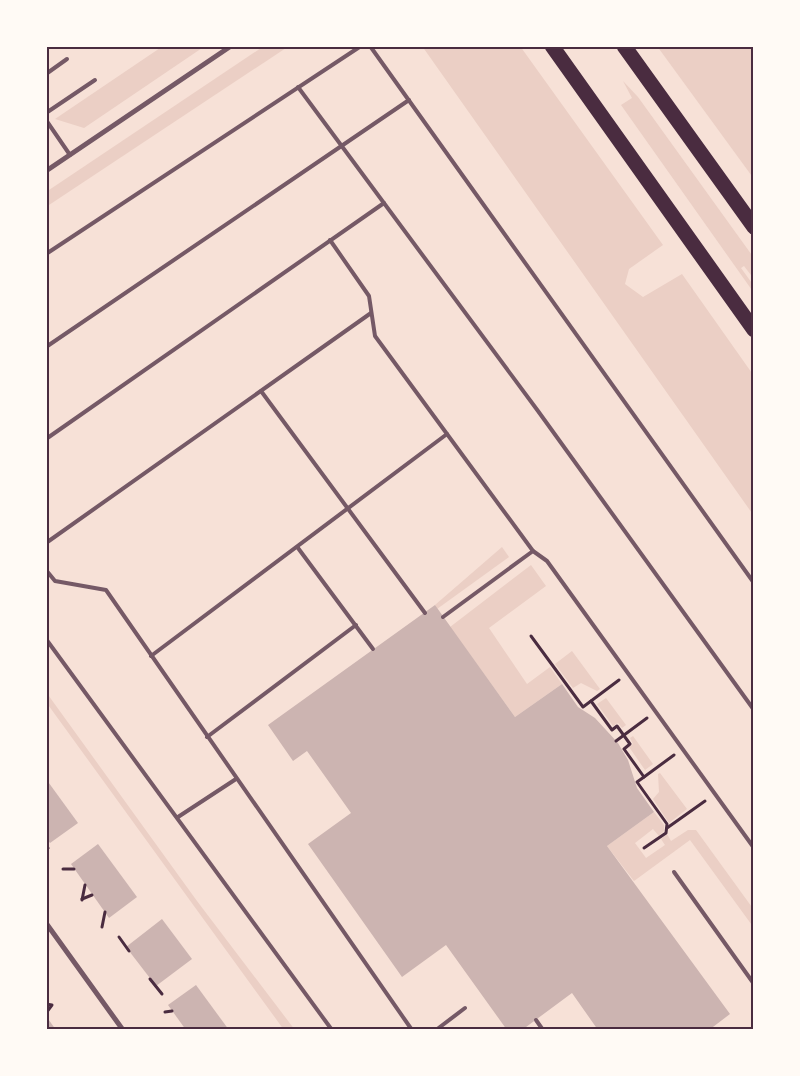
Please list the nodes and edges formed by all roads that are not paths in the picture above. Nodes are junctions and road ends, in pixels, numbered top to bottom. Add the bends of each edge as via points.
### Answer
1 (231, 46) edge
2 (361, 46) edge
3 (370, 46) edge
4 (552, 46) edge
5 (624, 46) edge
6 (67, 59) dead end
7 (46, 74) edge
8 (95, 80) dead end
9 (298, 87) junction
10 (408, 100) junction
11 (46, 113) edge
12 (46, 120) edge
13 (341, 145) junction
14 (70, 155) junction
15 (46, 171) edge
16 (384, 203) junction
17 (754, 227) edge
18 (330, 240) junction
19 (46, 254) edge
20 (371, 313) junction
21 (754, 330) edge
22 (46, 347) edge
23 (260, 391) junction
24 (447, 434) junction
25 (46, 439) edge
26 (348, 509) junction
27 (46, 543) edge
28 (298, 548) junction
29 (533, 551) junction
30 (46, 570) edge
31 (754, 583) edge
32 (424, 613) dead end
33 (443, 617) dead end
34 (356, 626) junction
35 (46, 639) edge
36 (373, 649) dead end
37 (151, 656) junction
38 (754, 710) edge
39 (207, 737) junction
40 (236, 779) junction
41 (178, 817) junction
42 (754, 848) edge
43 (674, 872) dead end
44 (46, 923) edge
45 (754, 984) edge
46 (465, 1008) dead end
47 (536, 1020) dead end
48 (123, 1030) edge
49 (332, 1030) edge
50 (412, 1030) edge
51 (436, 1030) edge
52 (543, 1030) edge

1 - 14 street
2 - 9 lane
3 - 10 lane
4 - 21 highway
5 - 17 highway
6 - 7 lane
8 - 11 lane
9 - 13 lane
9 - 19 lane
10 - 13 lane
10 - 31 lane
12 - 14 lane
13 - 16 lane
13 - 22 lane
14 - 15 street
16 - 18 lane
16 - 38 lane
18 - 20 lane via 369,296
18 - 25 lane
20 - 23 lane
20 - 24 lane via 375,336
23 - 26 lane
23 - 27 lane
24 - 26 lane
24 - 29 lane
26 - 28 lane
26 - 32 lane
28 - 34 lane
28 - 37 lane
29 - 33 lane
29 - 42 lane via 547,561
30 - 37 lane via 55,581 106,590
34 - 36 lane
34 - 39 lane
35 - 41 lane
37 - 39 lane
39 - 40 lane
40 - 41 lane
40 - 50 lane
41 - 49 lane
43 - 45 lane
44 - 48 street
46 - 51 lane
47 - 52 lane

